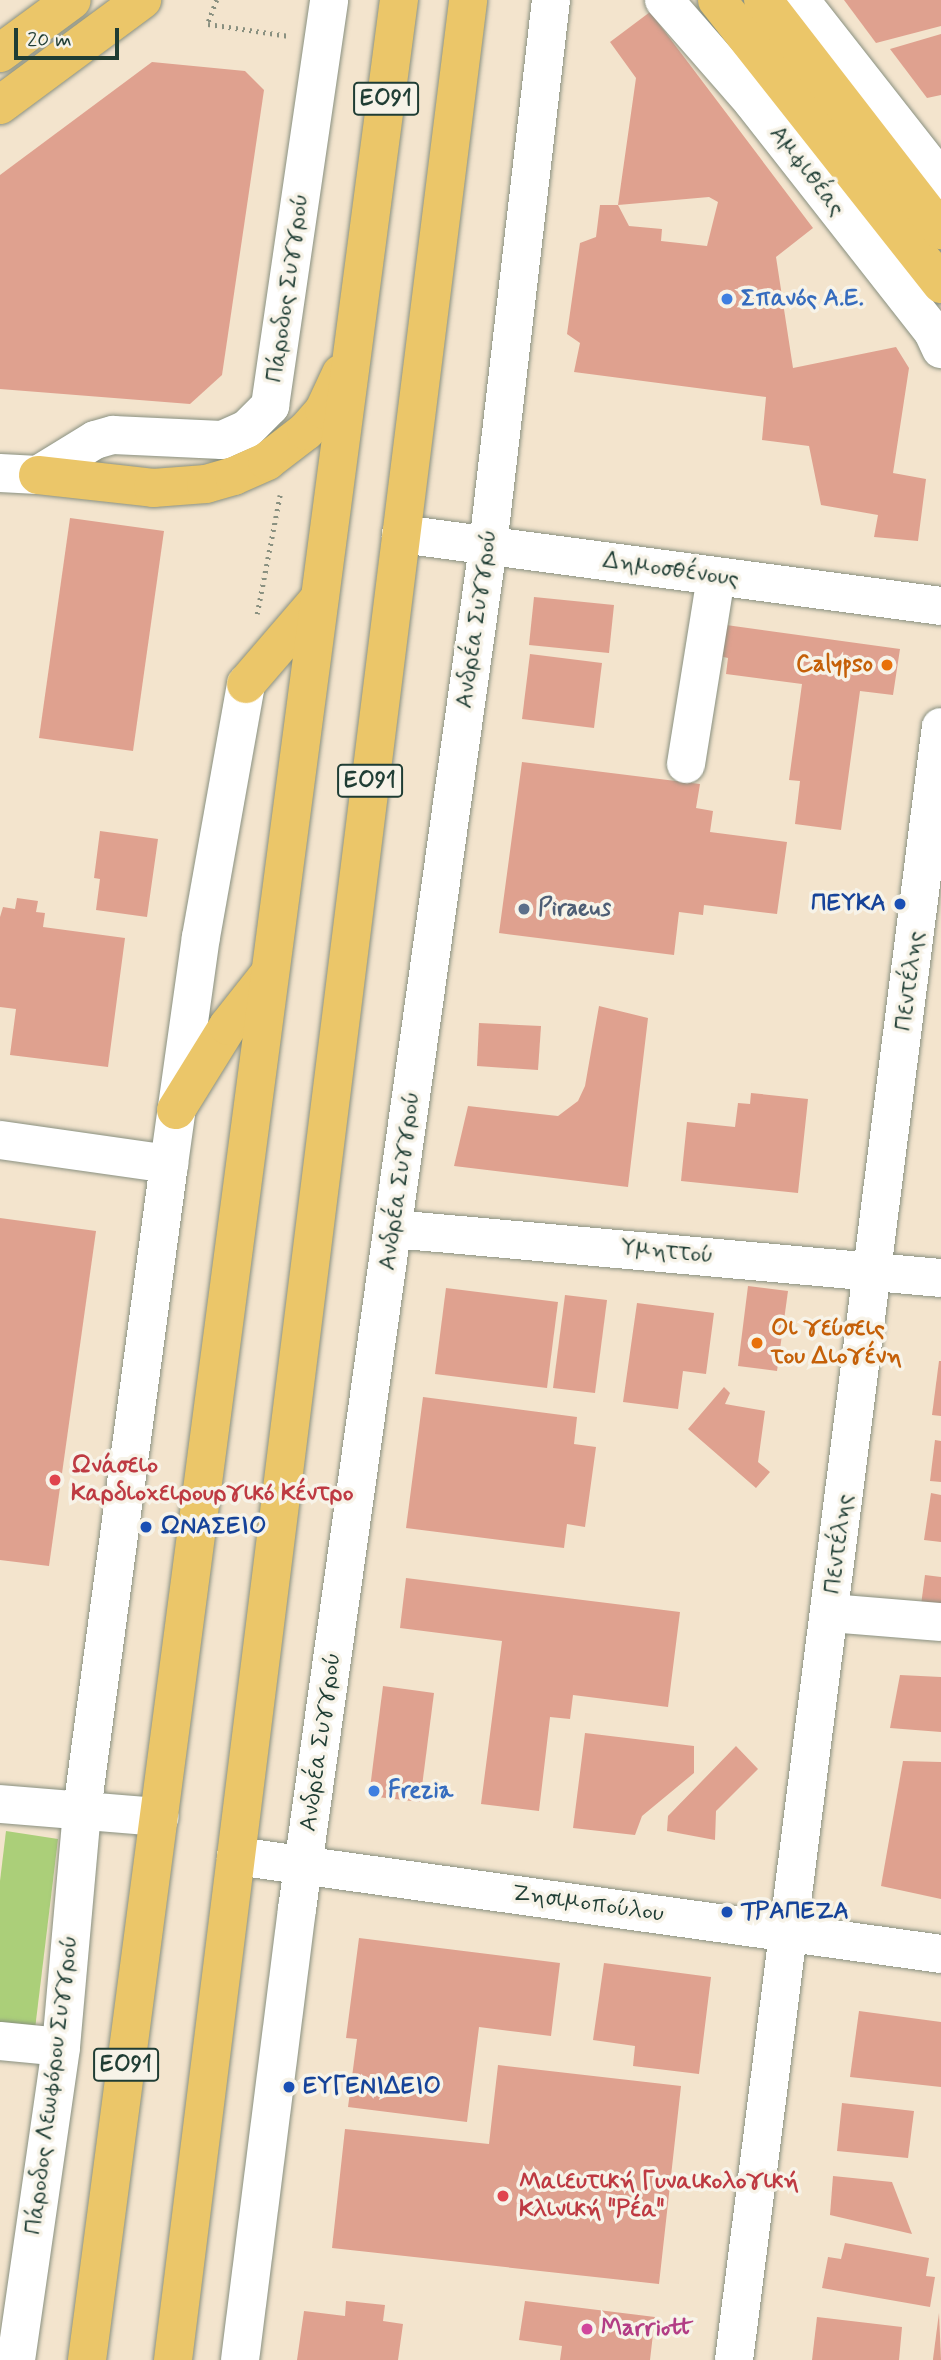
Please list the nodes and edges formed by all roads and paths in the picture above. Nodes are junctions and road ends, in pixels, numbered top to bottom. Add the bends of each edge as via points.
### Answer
1 (72, 0) edge
2 (142, 0) edge
3 (217, 0) edge
4 (329, 0) edge
5 (399, 0) edge
6 (468, 0) edge
7 (551, 0) edge
8 (664, 0) edge
9 (717, 0) edge
10 (763, 0) edge
11 (800, 0) edge
12 (324, 41) junction
13 (0, 53) edge
14 (0, 105) edge
15 (941, 180) edge
16 (941, 230) edge
17 (941, 284) edge
18 (353, 343) junction
19 (941, 349) edge
20 (0, 472) edge
21 (38, 475) junction
22 (280, 495) dead end
23 (401, 534) junction
24 (488, 546) junction
25 (716, 576) junction
26 (319, 599) junction
27 (941, 606) edge
28 (255, 625) dead end
29 (247, 684) joint
30 (941, 727) edge
31 (686, 764) dead end
32 (270, 972) junction
33 (176, 1110) junction
34 (0, 1140) edge
35 (169, 1164) junction
36 (393, 1229) junction
37 (875, 1270) junction
38 (941, 1278) edge
39 (831, 1614) junction
40 (941, 1622) edge
41 (1, 1808) edge
42 (82, 1810) junction
43 (159, 1817) junction
44 (236, 1856) junction
45 (304, 1864) junction
46 (789, 1933) junction
47 (941, 1954) edge
48 (0, 2040) edge
49 (61, 2047) junction
50 (16, 2360) edge
51 (87, 2360) edge
52 (173, 2360) edge
53 (240, 2360) edge
54 (734, 2360) edge

1 - 13 main road
2 - 14 main road
3 - 12 path via 208,24
4 - 12 street, Πάροδος Συγγρού
5 - 18 main road, ΕΟ91
6 - 23 main road, ΕΟ91
7 - 24 street, Ανδρέα Συγγρού
8 - 19 street, Αμφιθέας via 752,101 933,332
9 - 17 main road, Αμφιθέας
10 - 16 main road
11 - 15 street
12 - 21 street, Πάροδος Συγγρού via 270,406 247,429 222,440 113,435 95,440
18 - 21 main road via 335,391 306,431 246,472 206,484 153,488
18 - 26 main road, ΕΟ91
20 - 21 street
22 - 28 path
23 - 24 street, Δημοσθένους
23 - 44 main road, ΕΟ91
24 - 25 street, Δημοσθένους
24 - 36 street, Ανδρέα Συγγρού
25 - 27 street, Δημοσθένους
25 - 31 street
26 - 29 main road
26 - 32 main road, ΕΟ91
29 - 33 street via 201,937
30 - 37 street, Πεντέλης
32 - 33 main road via 228,1026
32 - 43 main road, ΕΟ91
33 - 35 street
34 - 35 street
35 - 42 street
36 - 37 street, Υμηττού
36 - 45 street, Ανδρέα Συγγρού
37 - 38 street, Υμηττού
37 - 39 street, Πεντέλης
39 - 40 street
39 - 46 street, Πεντέλης
41 - 42 street
42 - 43 street
42 - 49 street, Πάροδος Λεωφόρου Συγγρού
43 - 51 main road, ΕΟ91
44 - 45 street, Ζησιμοπούλου
44 - 52 main road, ΕΟ91
45 - 46 street, Ζησιμοπούλου
45 - 53 street, Ανδρέα Συγγρού
46 - 47 street, Ζησιμοπούλου
46 - 54 street, Πεντέλης
48 - 49 street
49 - 50 street, Πάροδος Λεωφόρου Συγγρού

